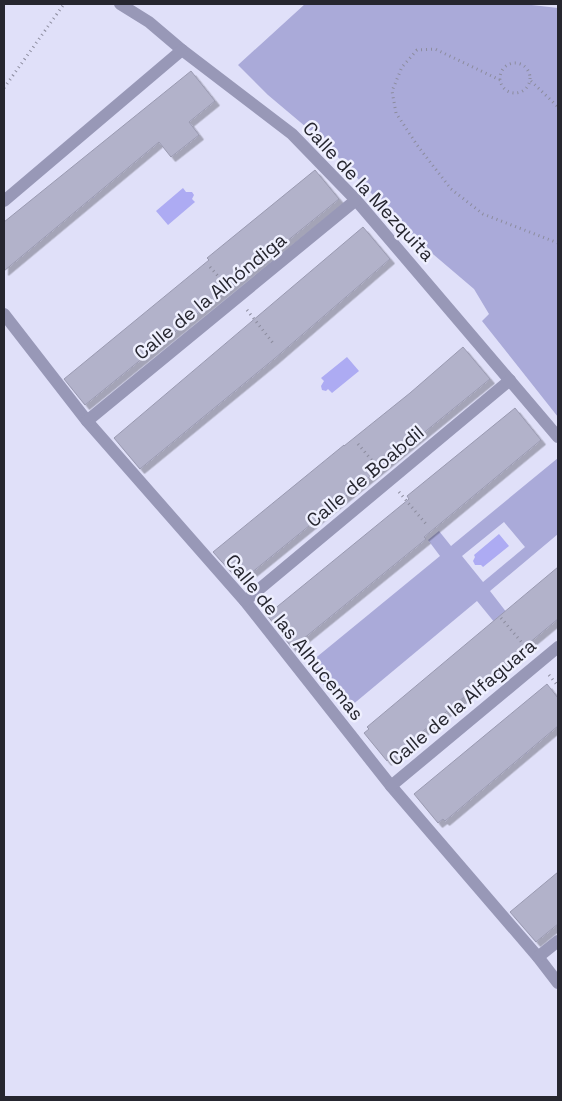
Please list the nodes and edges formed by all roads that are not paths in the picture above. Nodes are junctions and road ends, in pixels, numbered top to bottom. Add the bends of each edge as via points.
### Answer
1 (120, 4) edge
2 (182, 50) junction
3 (356, 200) junction
4 (4, 201) edge
5 (4, 314) edge
6 (510, 380) junction
7 (87, 421) junction
8 (558, 437) edge
9 (245, 601) junction
10 (558, 647) edge
11 (390, 786) junction
12 (558, 941) edge
13 (538, 957) junction
14 (558, 983) edge

1 - 2 street, Calle de la Mezquita via 149,22
2 - 3 street, Calle de la Mezquita via 292,134
2 - 4 street
3 - 6 street, Calle de la Mezquita
3 - 7 street, Calle de la Alhóndiga
5 - 7 street, Calle de las Alhucemas
6 - 8 street, Calle de la Mezquita
6 - 9 street, Calle de Boabdil
7 - 9 street, Calle de las Alhucemas
9 - 11 street, Calle de las Alhucemas
10 - 11 street, Calle de la Alfaguara
11 - 13 street, Calle de las Alhucemas
12 - 13 street
13 - 14 street, Calle de las Alhucemas

